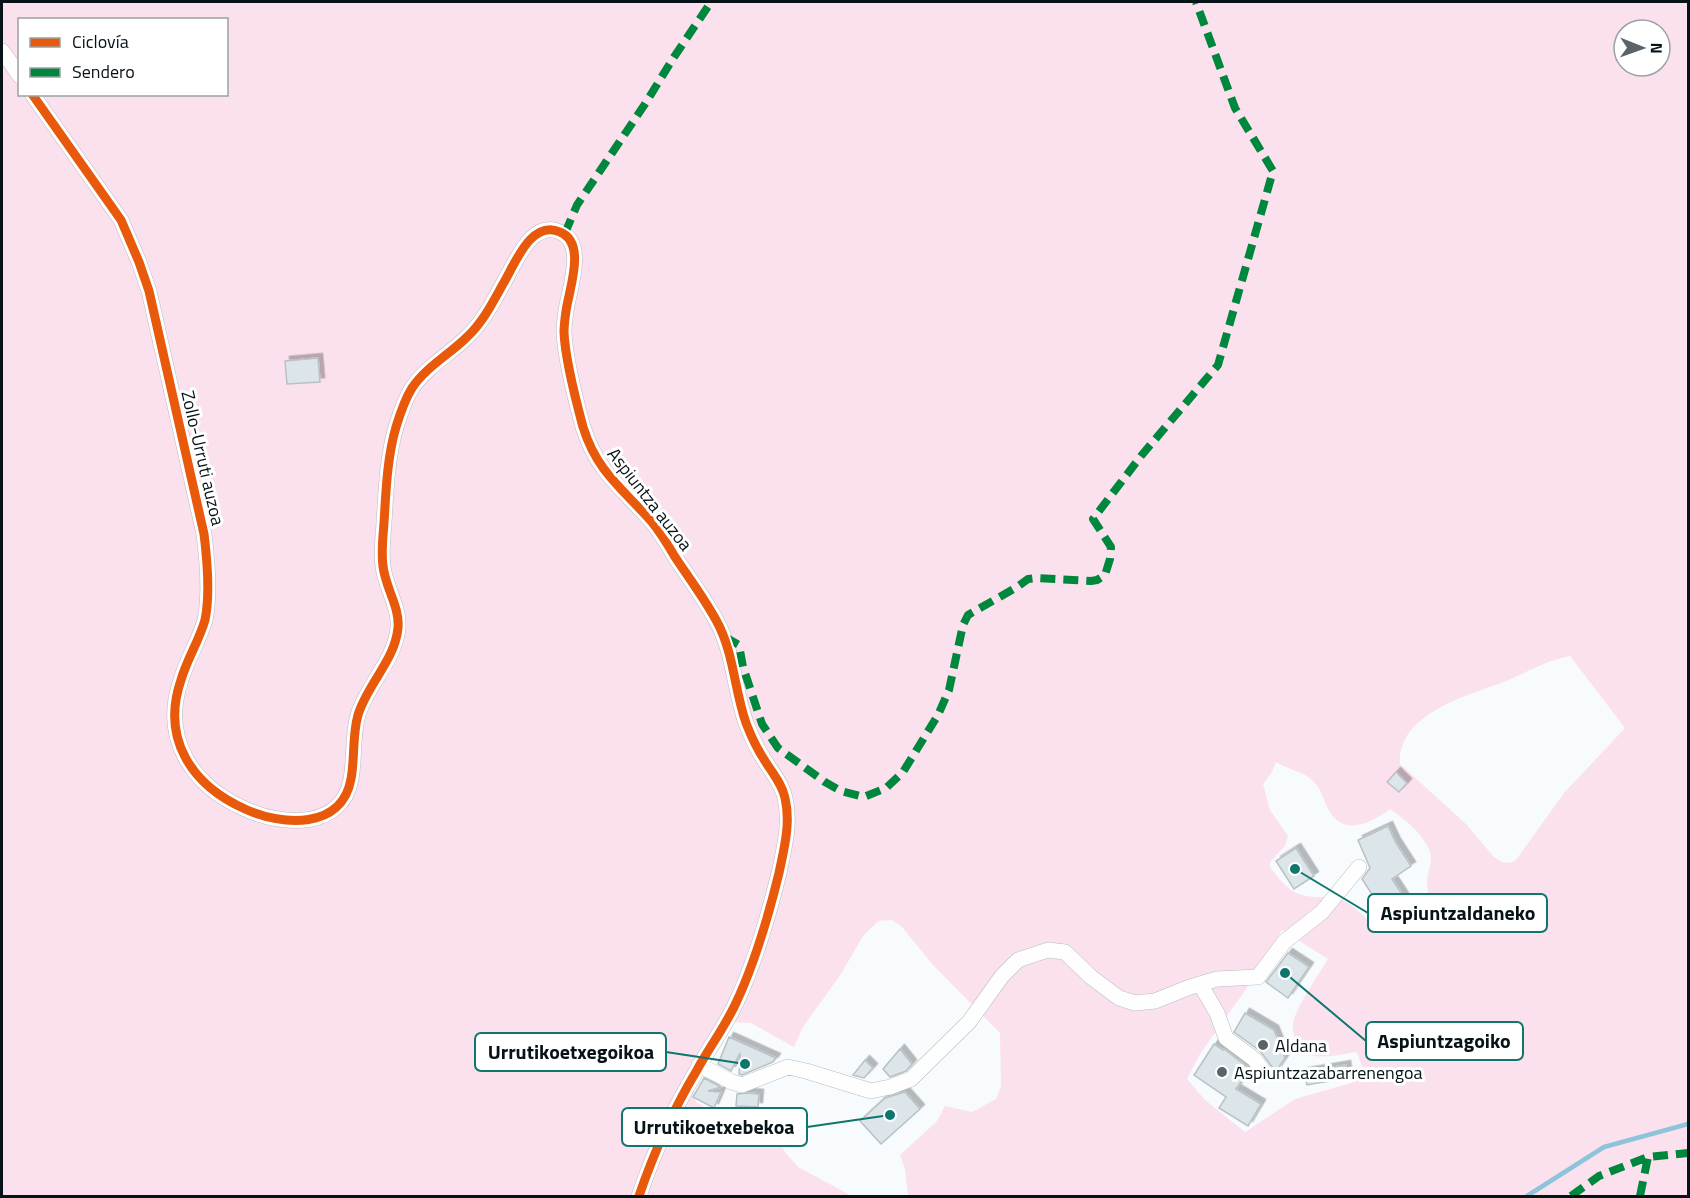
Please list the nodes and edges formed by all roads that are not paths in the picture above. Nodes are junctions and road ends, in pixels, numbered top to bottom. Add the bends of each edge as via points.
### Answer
1 (2, 51) edge
2 (18, 73) edge
3 (33, 96) edge
4 (262, 816) joint
5 (1359, 867) dead end
6 (1200, 984) junction
7 (699, 1065) junction
8 (1265, 1073) dead end
9 (639, 1197) edge

1 - 2 street
3 - 4 street, Zollo-Urruti auzoa via 121,220 139,262 204,534 205,618 180,681 174,719 176,736 200,778 240,807
4 - 7 street, Aspiuntza auzoa via 290,821 313,819 333,812 344,800 351,783 357,718 395,641 399,623 383,573 382,557 387,480 397,423 414,384 484,317 536,232 552,229 565,233 573,243 574,261 564,335 590,445 605,473 654,524 707,604 725,637 747,724 779,780 787,805 785,843 769,914 750,971 726,1023
5 - 6 street via 1322,912 1284,942 1258,977
6 - 7 street via 1155,1001 1135,1003 1119,998 1065,952 1048,950 1018,960 969,1022 911,1079 890,1087 872,1091 789,1067 742,1085
6 - 8 street via 1226,1038 1254,1059
7 - 9 street, Aspiuntza auzoa via 669,1120

